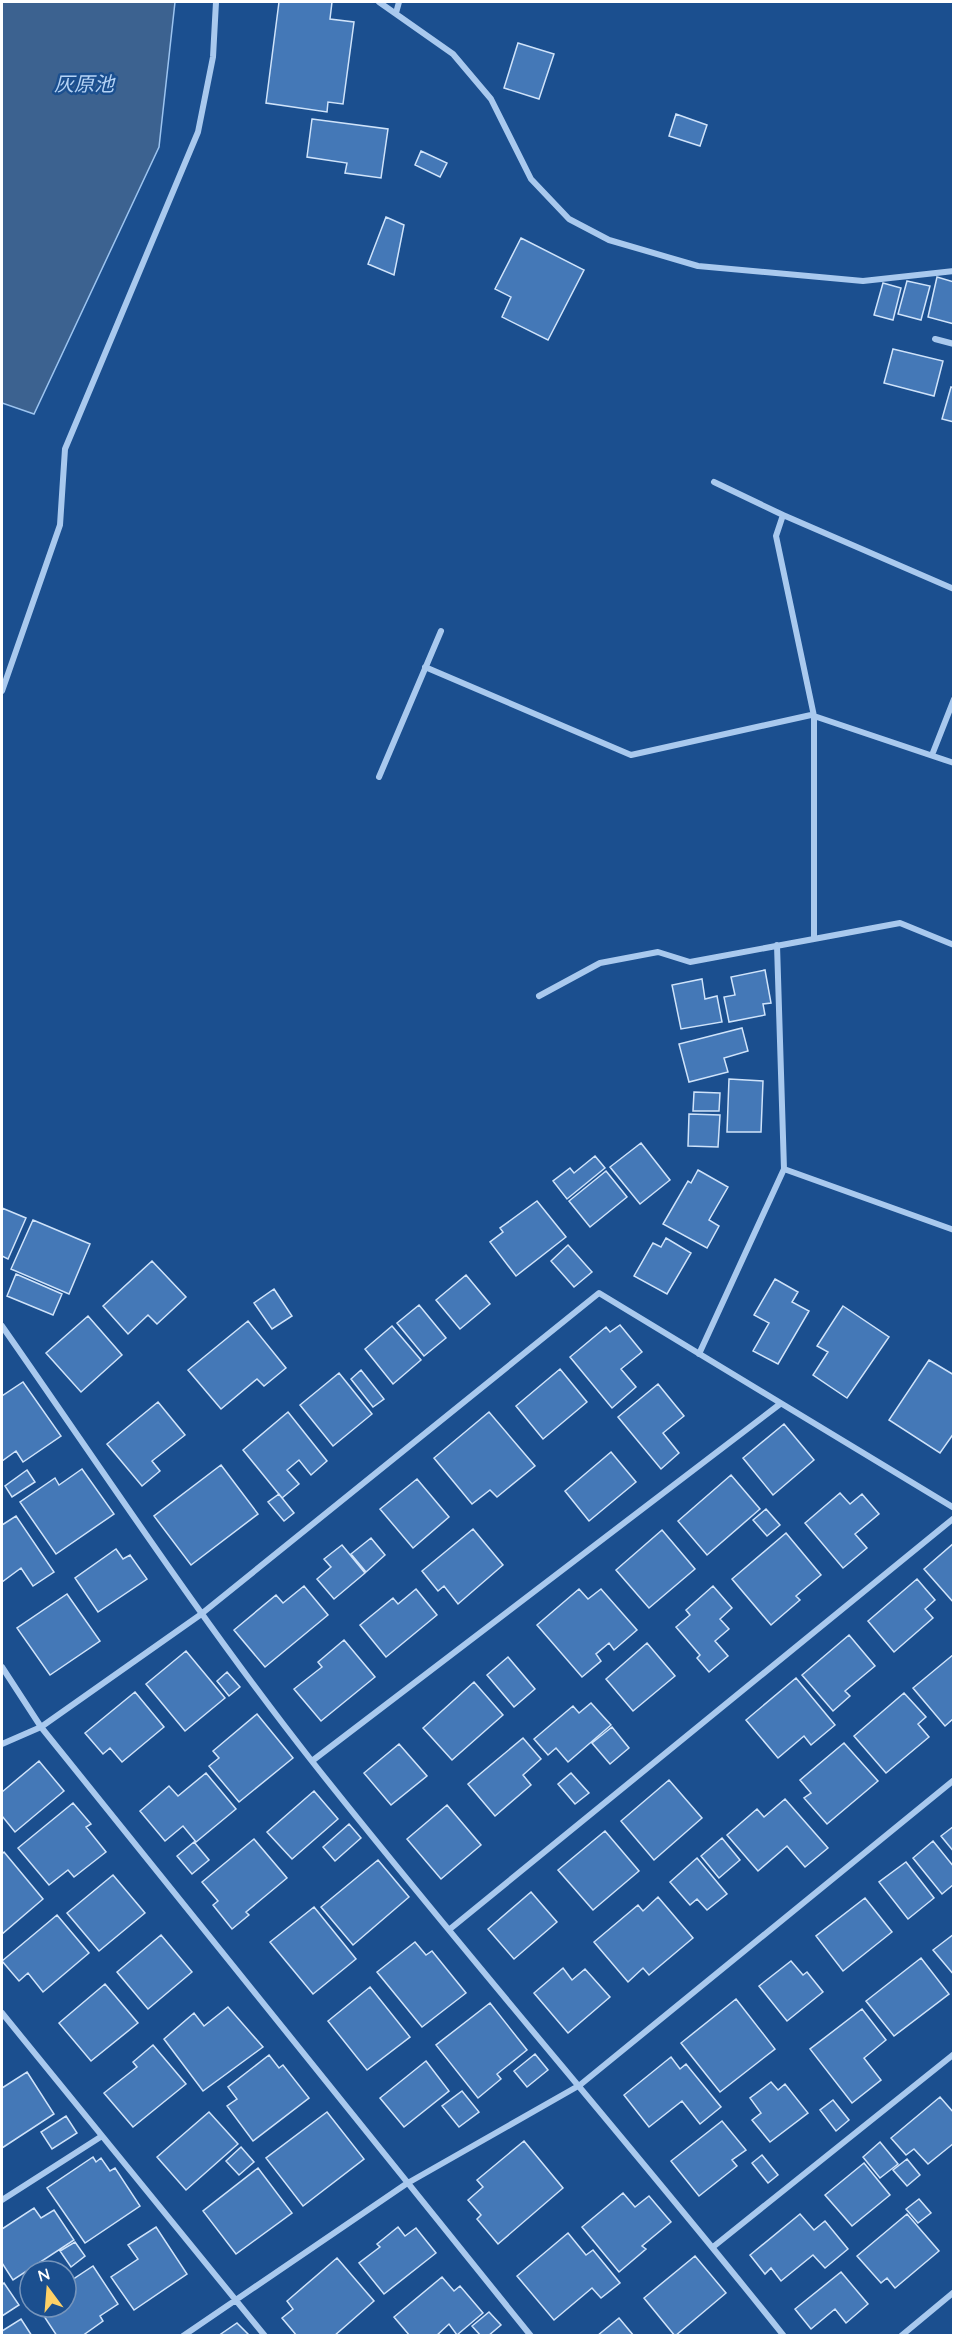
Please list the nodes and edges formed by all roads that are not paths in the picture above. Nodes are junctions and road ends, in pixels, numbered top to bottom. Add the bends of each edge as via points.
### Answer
1 (216, 2) edge
2 (379, 2) edge
3 (399, 2) edge
4 (396, 13) junction
5 (954, 271) edge
6 (935, 339) dead end
7 (954, 344) edge
8 (714, 482) dead end
9 (783, 515) junction
10 (954, 589) edge
11 (441, 631) dead end
12 (425, 668) junction
13 (2, 691) edge
14 (954, 699) edge
15 (814, 716) junction
16 (932, 755) junction
17 (954, 763) edge
18 (379, 777) dead end
19 (814, 938) junction
20 (777, 945) junction
21 (954, 945) edge
22 (539, 996) dead end
23 (784, 1169) junction
24 (954, 1230) edge
25 (2, 1326) edge
26 (699, 1354) junction
27 (780, 1404) junction
28 (954, 1508) edge
29 (954, 1518) edge
30 (200, 1614) junction
31 (2, 1667) edge
32 (42, 1727) junction
33 (2, 1744) edge
34 (312, 1761) junction
35 (954, 1780) edge
36 (450, 1929) junction
37 (2, 2013) edge
38 (954, 2054) edge
39 (580, 2085) junction
40 (102, 2136) junction
41 (406, 2184) junction
42 (2, 2200) edge
43 (713, 2247) junction
44 (954, 2292) edge
45 (237, 2301) junction
46 (183, 2336) edge
47 (265, 2336) edge
48 (531, 2336) edge
49 (784, 2336) edge
50 (901, 2336) edge

1 - 13 street via 213,57 198,132 65,449 60,525
2 - 4 street
3 - 4 street
4 - 5 street via 453,54 491,99 531,179 569,219 609,240 698,266 863,281
6 - 7 street
8 - 9 street
9 - 10 street
9 - 15 street via 776,536
11 - 12 street
12 - 15 street via 632,755
12 - 18 street
14 - 16 street
15 - 16 street
15 - 19 street
16 - 17 street
19 - 20 street
19 - 21 street via 900,923
20 - 22 street via 690,962 658,952 600,963
20 - 23 street
23 - 24 street
23 - 26 street
25 - 30 street
26 - 27 street
26 - 30 street via 599,1293
27 - 28 street
27 - 34 street
29 - 36 street
30 - 32 street
30 - 34 street
31 - 32 street
32 - 33 street
32 - 41 street
34 - 36 street
35 - 39 street
36 - 39 street
37 - 40 street
38 - 43 street
39 - 41 street
39 - 43 street
40 - 42 street
40 - 45 street
41 - 45 street
41 - 48 street
43 - 49 street
44 - 50 street
45 - 46 street
45 - 47 street

